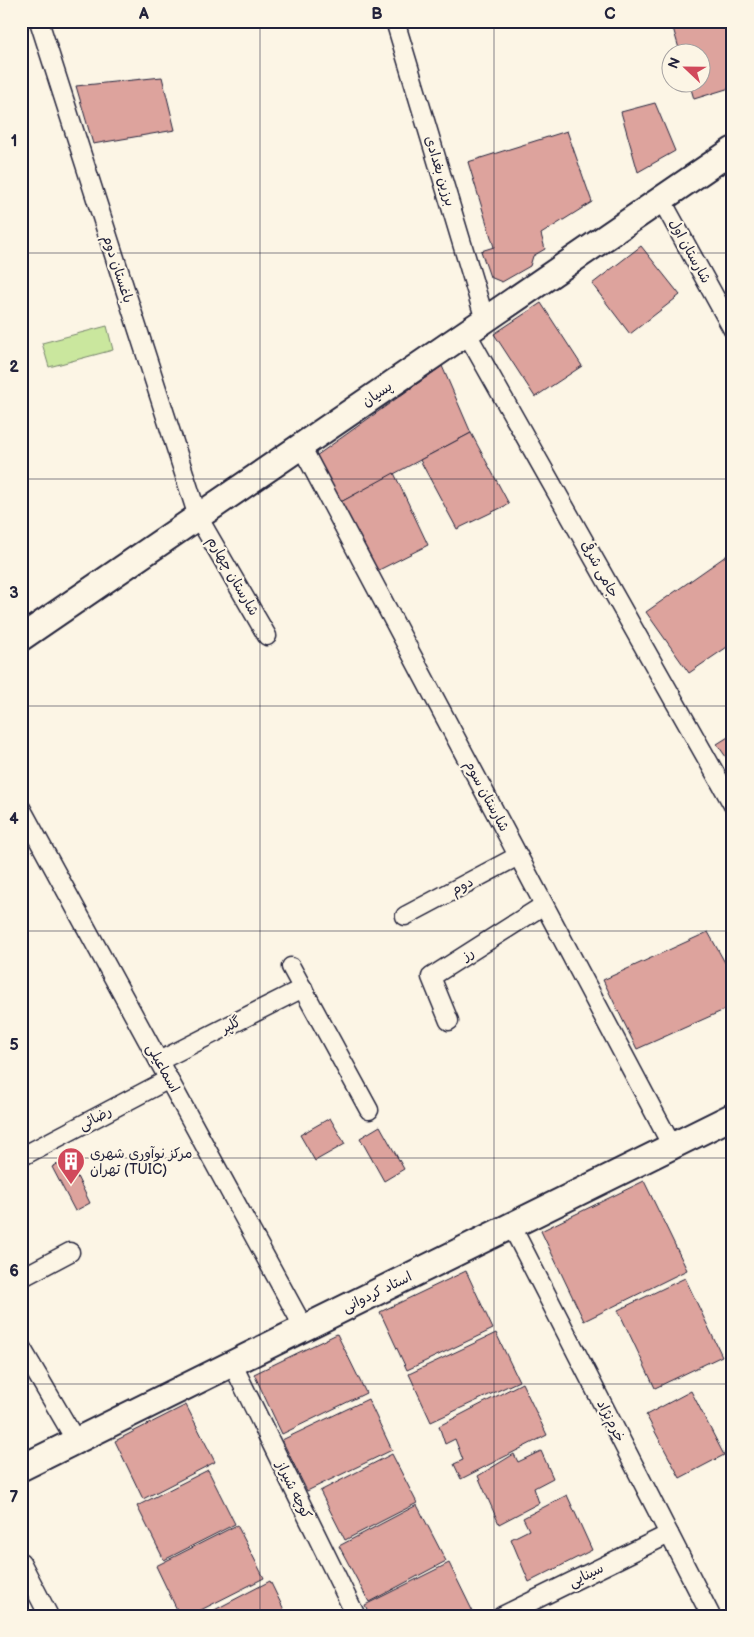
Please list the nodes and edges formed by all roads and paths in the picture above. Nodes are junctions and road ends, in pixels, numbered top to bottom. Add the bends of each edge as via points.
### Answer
1 (39, 21) edge
2 (395, 21) edge
3 (733, 150) edge
4 (661, 199) junction
5 (476, 326) junction
6 (733, 330) edge
7 (301, 446) junction
8 (198, 516) junction
9 (23, 631) edge
10 (267, 636) dead end
11 (733, 805) edge
12 (21, 808) edge
13 (518, 856) junction
14 (544, 905) junction
15 (405, 916) dead end
16 (291, 967) dead end
17 (303, 988) junction
18 (449, 1021) dead end
19 (159, 1061) junction
20 (169, 1079) junction
21 (369, 1110) dead end
22 (733, 1116) edge
23 (672, 1146) junction
24 (21, 1157) edge
25 (511, 1225) junction
26 (70, 1252) dead end
27 (21, 1278) edge
28 (304, 1328) junction
29 (21, 1347) edge
30 (232, 1363) junction
31 (76, 1441) junction
32 (21, 1468) edge
33 (669, 1534) junction
34 (21, 1562) edge
35 (49, 1616) edge
36 (356, 1616) edge
37 (502, 1616) edge
38 (711, 1616) edge

1 - 8 street, باغستان دوم
2 - 5 street, برزین بغدادی
3 - 4 street, پسیان
4 - 5 street, پسیان
4 - 6 street, شارستان اول
5 - 7 street, پسیان
5 - 11 street, جامی شرقی
7 - 8 street, پسیان
7 - 13 street, شارستان سوم
8 - 9 street, پسیان
8 - 10 street, شارستان چهارم
12 - 19 street, اسماعیلی
13 - 14 street, شارستان سوم
13 - 15 street, دوم
14 - 18 street, رز via 431,977
14 - 23 street, شارستان سوم
16 - 17 street
17 - 19 street, گلپر
17 - 21 street
19 - 20 street, اسماعیلی
20 - 24 street, رضائی
20 - 28 street, اسماعیلی
22 - 23 street, استاد کردوانی
23 - 25 street, استاد کردوانی
25 - 28 street, استاد کردوانی
25 - 33 street, خرم‌نژاد
26 - 27 street
28 - 30 street, استاد کردوانی
29 - 31 street
30 - 31 street, استاد کردوانی
30 - 36 street, کوچه شیراز
31 - 32 street, استاد کردوانی
33 - 37 street, سینایی
33 - 38 street, خرم‌نژاد
34 - 35 street

